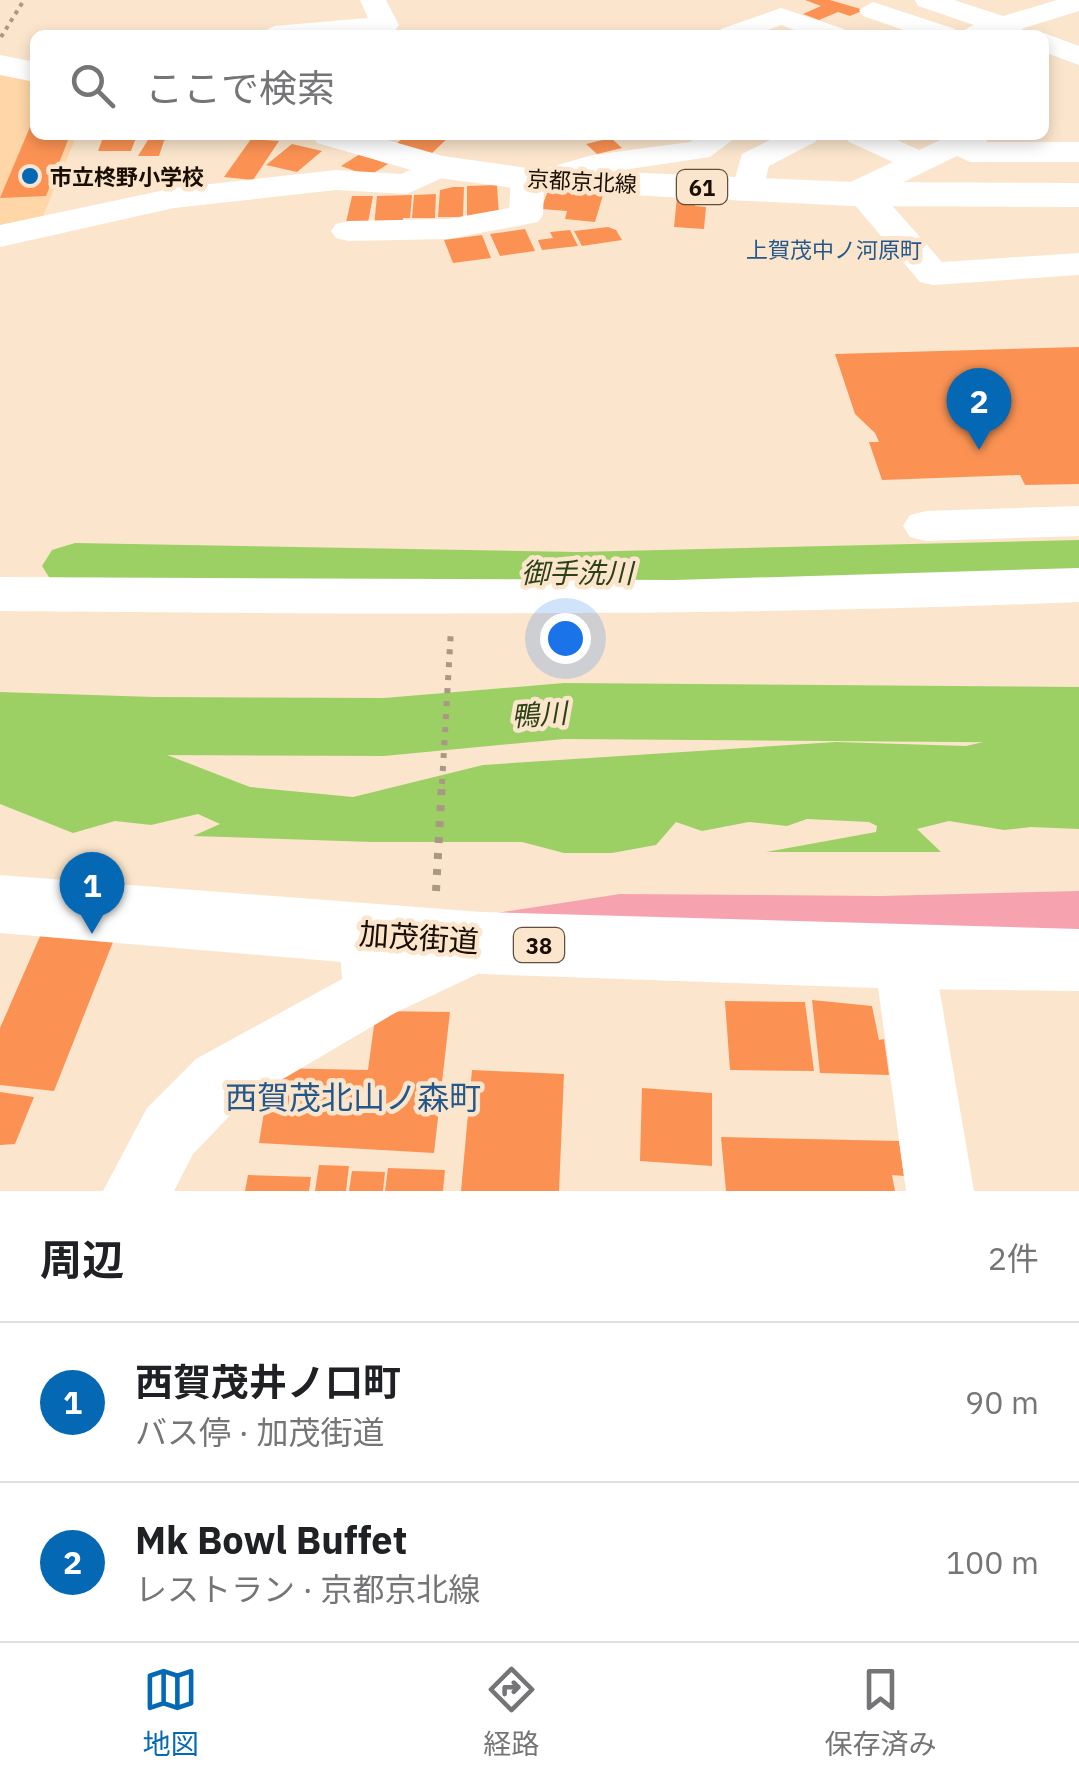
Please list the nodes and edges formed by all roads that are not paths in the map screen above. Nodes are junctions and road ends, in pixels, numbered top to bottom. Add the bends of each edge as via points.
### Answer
1 (278, 0) edge
2 (928, 0) edge
3 (1079, 2) edge
4 (887, 3) edge
5 (383, 20) edge
6 (275, 30) edge
7 (310, 30) edge
8 (744, 30) edge
9 (820, 30) edge
10 (936, 30) edge
11 (1014, 30) edge
12 (1049, 46) edge
13 (0, 66) edge
14 (1073, 68) edge
15 (30, 71) edge
16 (347, 140) edge
17 (714, 140) edge
18 (795, 140) edge
19 (870, 140) edge
20 (970, 143) edge
21 (1079, 152) edge
22 (916, 162) junction
23 (439, 167) junction
24 (534, 179) junction
25 (749, 189) junction
26 (858, 194) junction
27 (1079, 195) edge
28 (995, 196) junction
29 (348, 231) dead end
30 (0, 236) edge
31 (1079, 264) edge
32 (1079, 521) edge
33 (926, 526) dead end
34 (1079, 586) edge
35 (0, 594) edge
36 (0, 904) edge
37 (904, 958) junction
38 (1079, 960) edge
39 (371, 964) junction
40 (138, 1191) edge
41 (940, 1191) edge

1 - 6 street
2 - 11 street
3 - 11 street
4 - 10 street
5 - 7 street
8 - 9 street via 780,16
12 - 14 street
13 - 15 main road
16 - 23 main road, 京都京北線 / 61
17 - 24 street via 699,150
18 - 25 street via 753,162
19 - 22 street
20 - 21 street
20 - 22 street
20 - 28 street
22 - 26 street
23 - 24 main road, 京都京北線 / 61
23 - 30 street via 407,184 336,180 174,198
24 - 25 main road, 京都京北線 / 61
24 - 29 street via 526,215 448,228
25 - 26 main road, 京都京北線 / 61
26 - 28 main road, 京都京北線 / 61
26 - 31 street via 933,274
27 - 28 main road, 京都京北線 / 61
32 - 33 street
34 - 35 street via 893,577 622,600
36 - 39 main road, 加茂街道 / 38
37 - 38 main road, 加茂街道 / 38
37 - 39 main road, 加茂街道 / 38 via 458,921
37 - 41 street
39 - 40 street via 218,1081 170,1131

